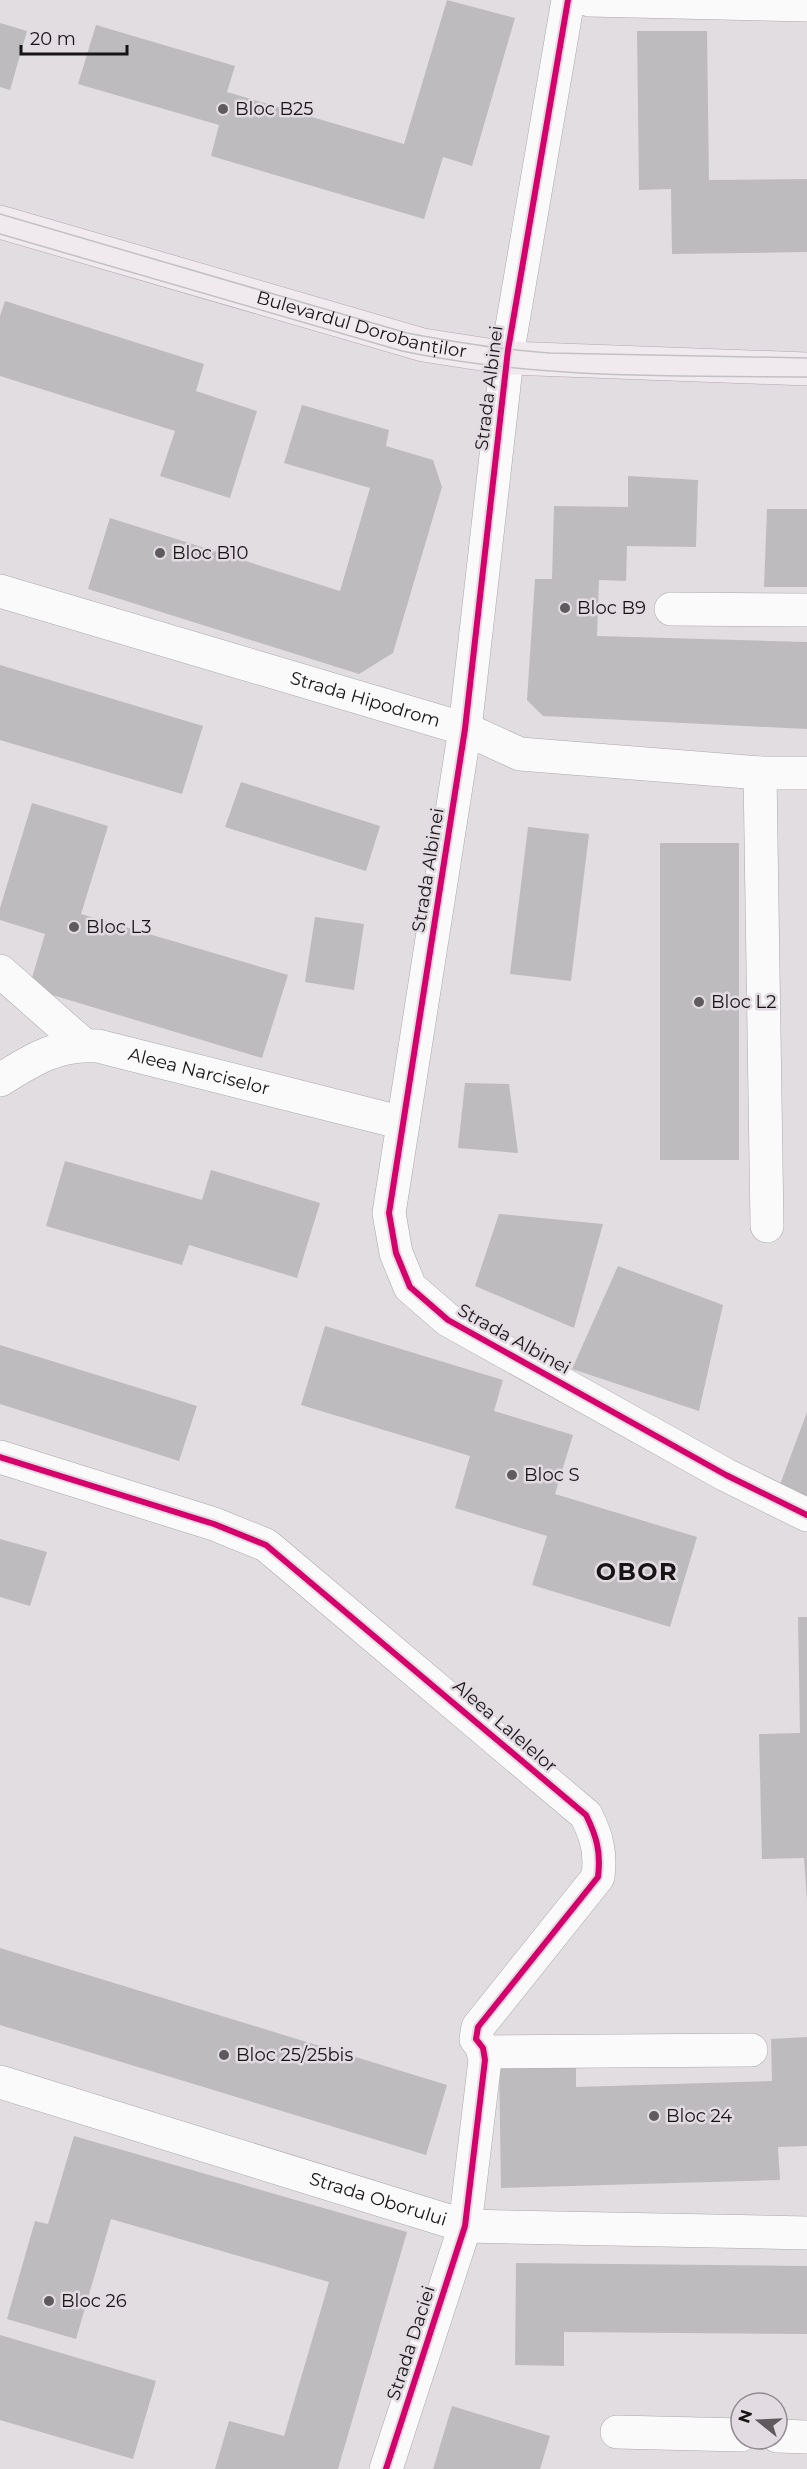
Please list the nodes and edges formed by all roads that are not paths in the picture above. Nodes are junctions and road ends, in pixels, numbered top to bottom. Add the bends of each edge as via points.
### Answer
1 (567, 0) edge
2 (589, 0) edge
3 (807, 5) edge
4 (0, 222) edge
5 (507, 358) junction
6 (807, 369) edge
7 (0, 591) edge
8 (671, 609) dead end
9 (807, 610) edge
10 (465, 729) junction
11 (760, 773) junction
12 (807, 773) edge
13 (0, 972) edge
14 (84, 1045) junction
15 (0, 1080) edge
16 (403, 1123) junction
17 (767, 1226) dead end
18 (0, 1457) edge
19 (807, 1515) edge
20 (751, 2050) dead end
21 (483, 2052) junction
22 (0, 2082) edge
23 (465, 2226) junction
24 (807, 2233) edge
25 (617, 2432) dead end
26 (729, 2435) edge
27 (789, 2436) edge
28 (807, 2437) edge
29 (386, 2469) edge

1 - 5 street, Strada Albinei
2 - 3 street
4 - 5 main road, Bulevardul Dorobanților via 423,345
5 - 6 main road, Bulevardul Dorobanților
5 - 10 street, Strada Albinei
7 - 10 street, Strada Hipodrom
8 - 9 street
10 - 11 street, Strada Hipodrom via 520,754
10 - 16 street, Strada Albinei
11 - 12 street, Strada Hipodrom
11 - 17 street
13 - 14 street
14 - 15 street, Aleea Narciselor via 44,1053
14 - 16 street, Aleea Narciselor
16 - 19 street, Strada Albinei via 388,1213 396,1253 410,1287 448,1320 726,1475
18 - 21 street, Aleea Lalelelor via 214,1524 266,1545 586,1815 601,1856 598,1877 478,2027 476,2039
20 - 21 street
21 - 23 street, Aleea Lalelelor
22 - 23 street, Strada Oborului
23 - 24 street, Strada Oborului
23 - 29 street, Strada Daciei
25 - 26 street
27 - 28 street

